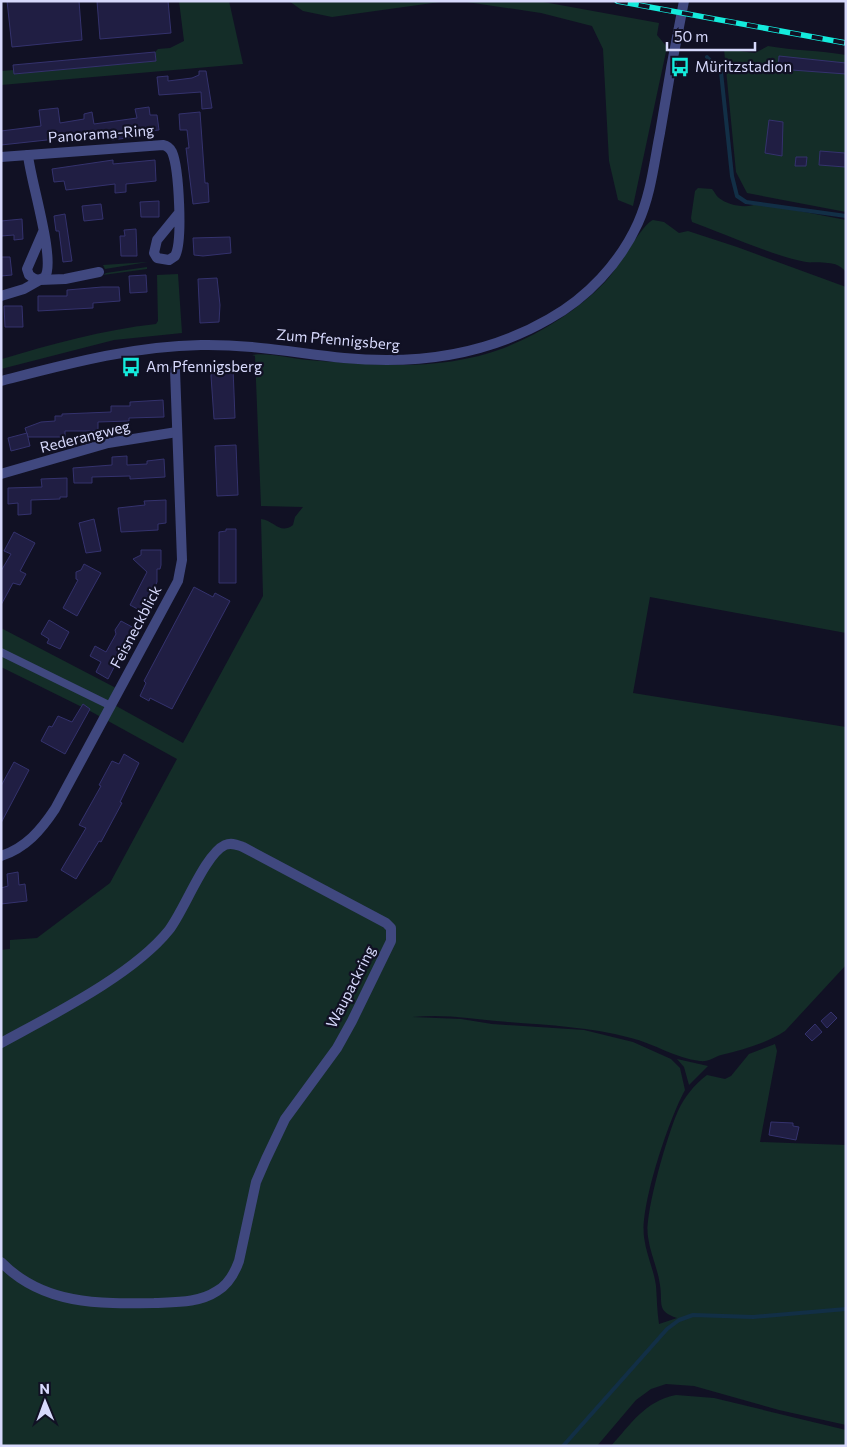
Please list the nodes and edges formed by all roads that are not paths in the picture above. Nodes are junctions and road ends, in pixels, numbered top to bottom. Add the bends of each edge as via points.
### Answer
1 (684, 1) edge
2 (28, 154) junction
3 (1, 157) edge
4 (179, 213) junction
5 (43, 232) junction
6 (100, 272) dead end
7 (40, 280) junction
8 (1, 296) edge
9 (175, 370) dead end
10 (1, 381) edge
11 (177, 432) junction
12 (1, 474) edge
13 (1, 652) edge
14 (111, 706) junction
15 (1, 856) edge
16 (1, 1043) edge
17 (1, 1262) edge

1 - 10 street, Zum Pfennigsberg via 650,188 638,223 617,259 578,300 528,331 473,351 416,360 353,358 212,345 140,350
2 - 3 street, Panorama-Ring
2 - 4 street, Panorama-Ring via 157,144 167,146 174,159
2 - 5 street, Panorama-Ring
4 - 4 street, Panorama-Ring via 178,252 169,260 154,261 157,240
5 - 7 street, Panorama-Ring via 49,271
5 - 7 street via 27,269 28,275
6 - 7 street via 65,280
7 - 8 street via 24,290
9 - 11 street, Feisneckblick
11 - 12 street, Rederangweg via 108,443
11 - 14 street, Feisneckblick via 182,560 178,581
13 - 14 street
14 - 15 street, Feisneckblick via 46,823 23,845
16 - 17 street, Waupackring via 105,982 157,944 212,858 226,844 244,847 391,928 391,941 337,1048 302,1094 274,1141 256,1182 235,1273 219,1290 192,1300 88,1303 49,1292 22,1279

